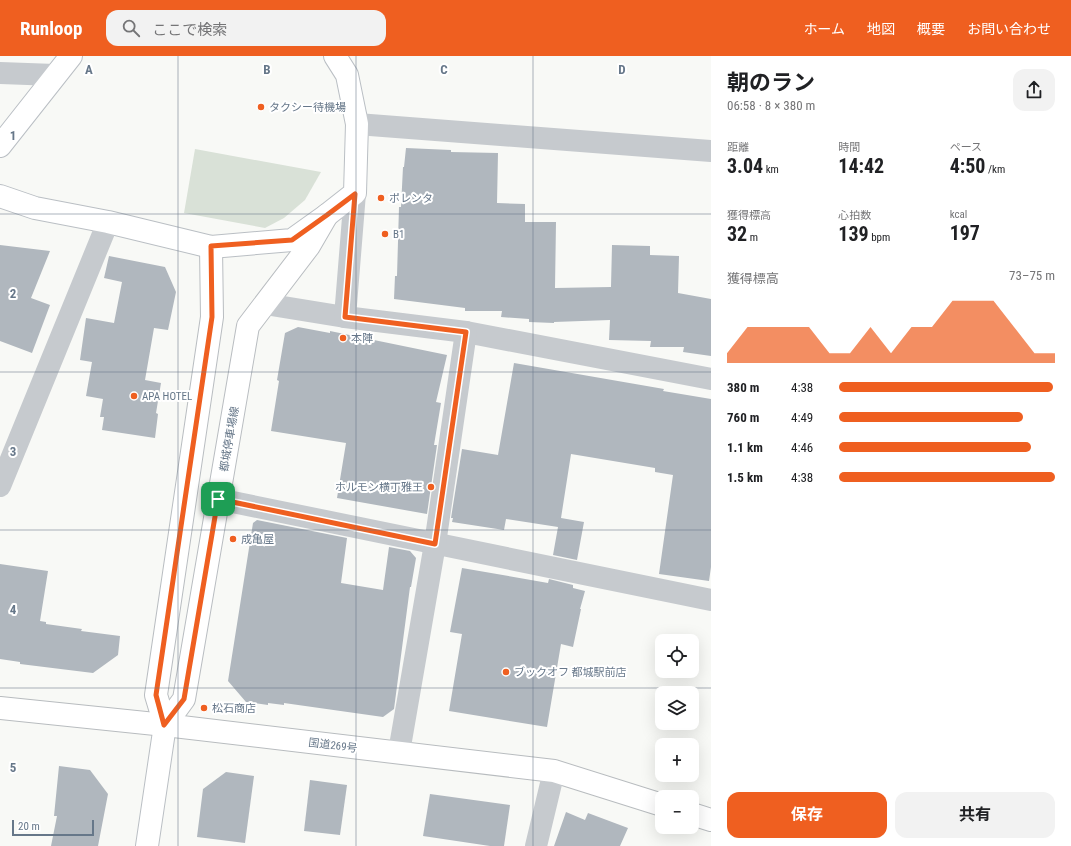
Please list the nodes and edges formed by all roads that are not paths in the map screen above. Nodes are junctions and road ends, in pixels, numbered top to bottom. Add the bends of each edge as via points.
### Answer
1 (71, 56) edge
2 (335, 56) edge
3 (0, 73) edge
4 (55, 75) junction
5 (357, 124) junction
6 (0, 146) edge
7 (711, 151) edge
8 (355, 194) junction
9 (0, 196) edge
10 (327, 215) junction
11 (108, 222) junction
12 (211, 246) junction
13 (265, 304) junction
14 (345, 317) junction
15 (466, 332) junction
16 (711, 379) edge
17 (0, 486) edge
18 (218, 499) junction
19 (435, 544) junction
20 (711, 600) edge
21 (0, 708) edge
22 (164, 725) junction
23 (399, 752) junction
24 (554, 771) junction
25 (655, 803) edge
26 (699, 816) edge
27 (711, 820) edge
28 (147, 846) edge
29 (536, 846) edge

1 - 4 main road
2 - 5 main road via 346,75
3 - 4 street
4 - 6 main road
5 - 7 street
5 - 8 main road
8 - 10 main road
8 - 14 street
9 - 11 main road via 35,208
10 - 12 main road via 292,240
10 - 13 main road, 都城停車場線 via 309,246
11 - 12 main road
11 - 17 street
12 - 22 main road via 212,317 156,695
13 - 14 street
13 - 18 main road, 都城停車場線 via 248,326
14 - 15 street
15 - 16 street
15 - 19 street
18 - 19 street
18 - 22 main road, 都城停車場線 via 184,699
19 - 20 street
19 - 23 street
21 - 22 main road, 国道269号
22 - 23 main road, 国道269号
22 - 28 main road
23 - 24 main road, 国道269号
24 - 25 main road, 国道269号
24 - 29 street
26 - 27 main road

